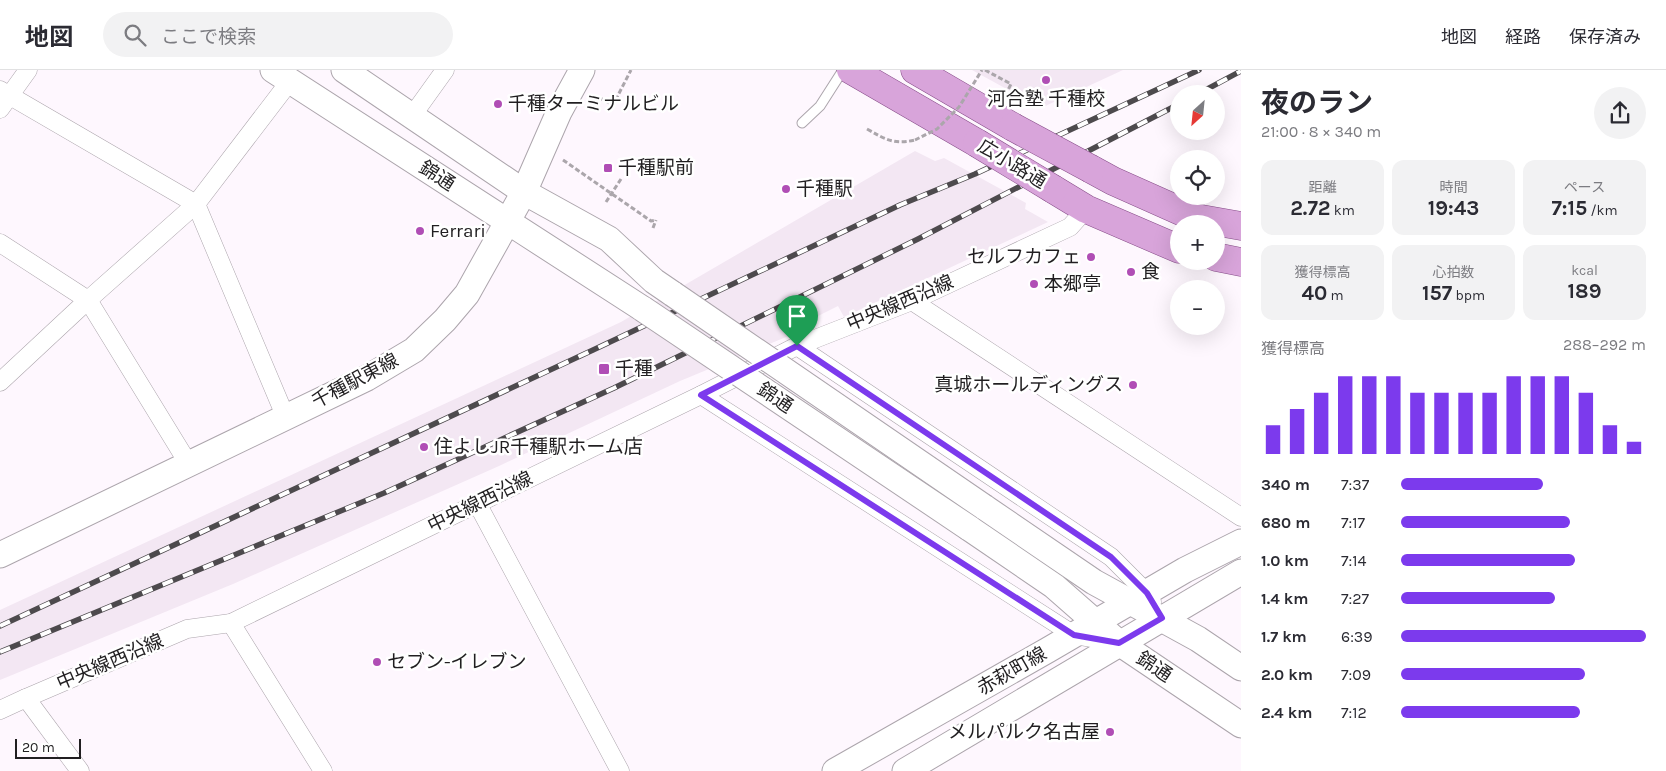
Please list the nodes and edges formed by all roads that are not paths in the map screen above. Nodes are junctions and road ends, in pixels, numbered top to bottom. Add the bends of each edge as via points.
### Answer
1 (28, 70) edge
2 (344, 70) edge
3 (445, 70) edge
4 (582, 70) edge
5 (843, 70) edge
6 (850, 70) edge
7 (916, 70) edge
8 (282, 75) edge
9 (4, 98) edge
10 (412, 116) junction
11 (802, 123) dead end
12 (524, 192) junction
13 (196, 204) junction
14 (1086, 209) junction
15 (507, 222) junction
16 (1241, 226) edge
17 (0, 243) edge
18 (1170, 245) edge
19 (1225, 259) edge
20 (1241, 262) edge
21 (88, 300) junction
22 (912, 300) junction
23 (797, 346) junction
24 (0, 382) edge
25 (701, 395) junction
26 (286, 418) junction
27 (188, 464) junction
28 (477, 503) junction
29 (1241, 517) edge
30 (1241, 542) edge
31 (0, 555) edge
32 (1241, 572) edge
33 (1139, 597) junction
34 (1162, 618) junction
35 (1096, 623) junction
36 (231, 624) junction
37 (1074, 635) junction
38 (1119, 643) junction
39 (1241, 668) edge
40 (26, 698) junction
41 (0, 710) edge
42 (1241, 726) edge
43 (80, 771) edge
44 (323, 771) edge
45 (620, 771) edge
46 (835, 771) edge
47 (904, 771) edge

1 - 9 street
2 - 10 street, 錦通
3 - 10 street
4 - 12 street, 千種駅東線 via 559,112
5 - 11 lane via 820,106
6 - 14 main road, 広小路通, bridge
7 - 16 main road, 広小路通, bridge via 1113,182 1196,218
8 - 13 street
8 - 15 street, 錦通
9 - 13 street
10 - 12 street, 錦通
12 - 15 street, 千種駅東線
12 - 33 street, 錦通, bridge via 609,239 654,281 1094,582
13 - 21 street
13 - 26 street
14 - 18 main road, 広小路通
14 - 22 street, 中央線西沿線 via 1070,227
15 - 26 street, 千種駅東線 via 467,294 414,350 367,378
15 - 35 street, 錦通, bridge via 643,309 969,528 1054,586
17 - 21 street
19 - 20 main road
21 - 24 street
21 - 27 street
22 - 23 street, 中央線西沿線
22 - 29 street
23 - 25 street, 中央線西沿線
23 - 33 street via 1103,551 1116,562
25 - 28 street, 中央線西沿線
25 - 37 street
26 - 27 street, 千種駅東線
27 - 31 street, 千種駅東線
28 - 36 street, 中央線西沿線
28 - 45 street
30 - 33 street, 赤萩町線
32 - 34 street, 赤萩町線
33 - 34 street, 錦通
33 - 35 street, 赤萩町線
34 - 38 street, 赤萩町線
34 - 39 street, 錦通
35 - 37 street, 赤萩町線
35 - 38 street, 錦通
36 - 40 street, 中央線西沿線 via 186,629
36 - 44 street
37 - 38 street
37 - 46 street, 赤萩町線
38 - 42 street, 錦通
38 - 47 street, 赤萩町線
40 - 41 street, 中央線西沿線
40 - 43 street

